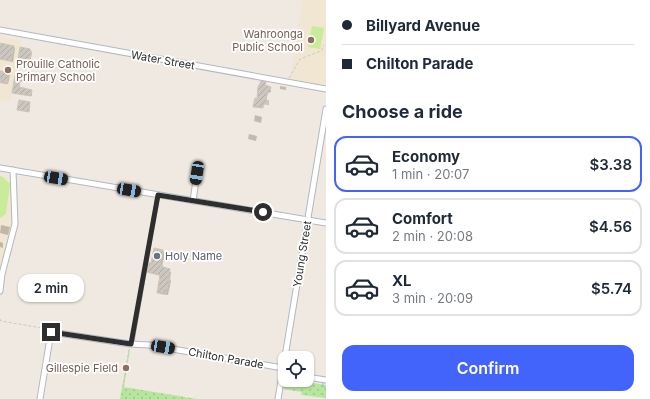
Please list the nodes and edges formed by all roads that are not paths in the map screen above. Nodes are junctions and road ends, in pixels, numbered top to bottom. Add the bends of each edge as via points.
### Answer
1 (0, 30) edge
2 (326, 89) edge
3 (326, 109) edge
4 (324, 135) edge
5 (200, 167) dead end
6 (0, 168) edge
7 (13, 170) junction
8 (158, 195) junction
9 (192, 201) junction
10 (308, 220) junction
11 (326, 223) edge
12 (0, 291) edge
13 (130, 344) junction
14 (286, 351) edge
15 (278, 370) edge
16 (314, 378) edge
17 (326, 380) edge
18 (280, 387) edge
19 (40, 399) edge
20 (278, 399) edge

1 - 2 street, Water Street
3 - 4 street, Young Street
4 - 10 street, Young Street
5 - 9 street
6 - 7 street
7 - 8 street
7 - 12 street via 15,224
8 - 9 street
8 - 13 lane
9 - 10 street
10 - 11 street
10 - 14 street, Young Street
13 - 15 street, Chilton Parade via 148,345
13 - 19 street, Chilton Parade via 51,332
16 - 17 street
18 - 20 street, Young Street

